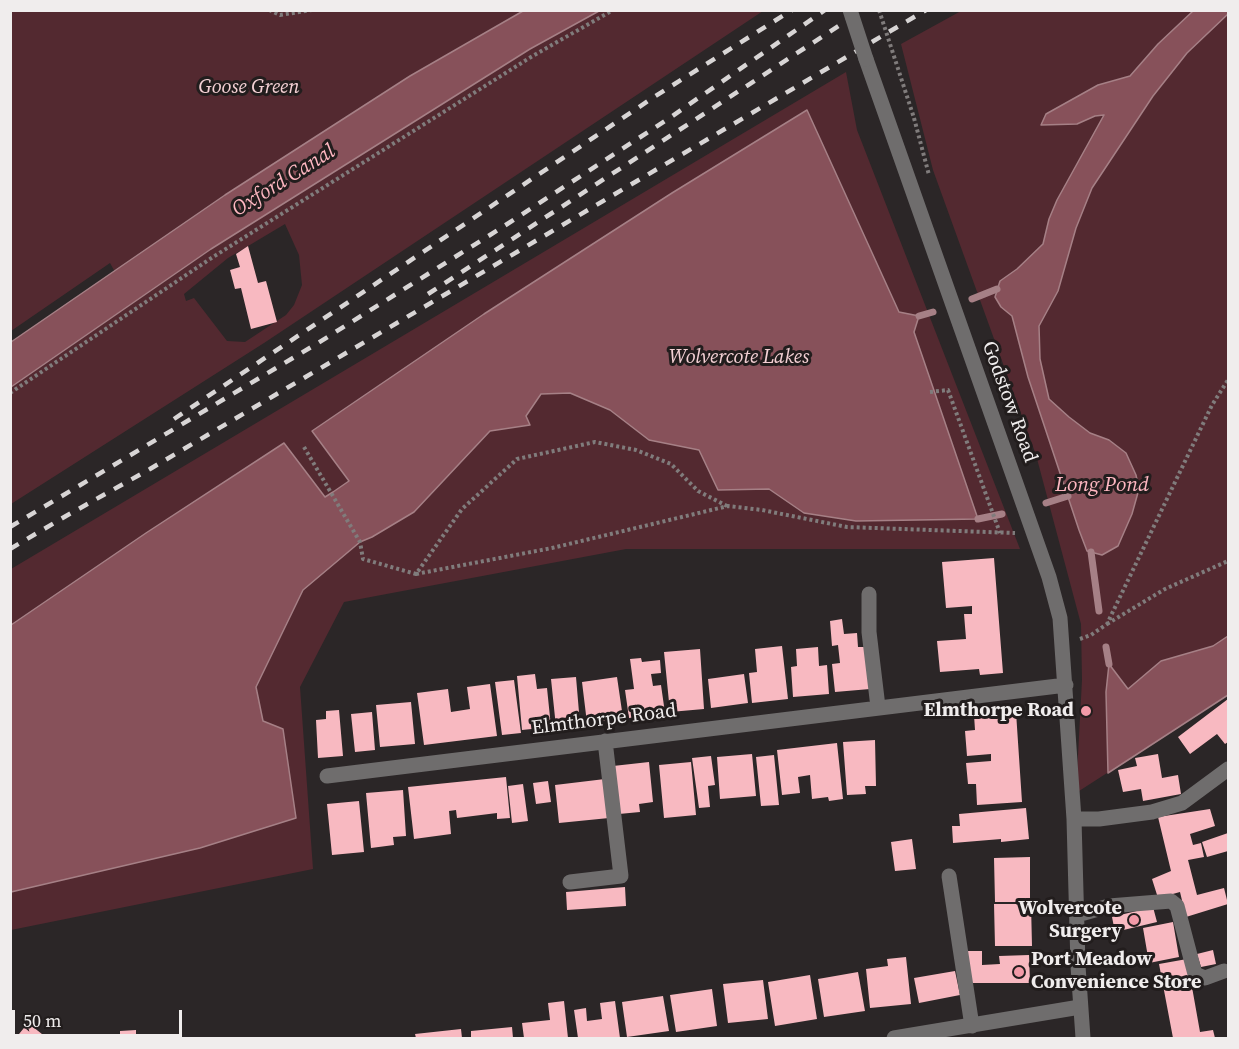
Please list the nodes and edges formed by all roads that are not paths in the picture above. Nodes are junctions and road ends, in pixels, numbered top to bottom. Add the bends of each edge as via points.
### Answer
1 (850, 10) edge
2 (869, 594) dead end
3 (1066, 685) junction
4 (878, 707) junction
5 (605, 741) junction
6 (1228, 769) edge
7 (327, 776) dead end
8 (1074, 819) junction
9 (949, 876) dead end
10 (570, 882) dead end
11 (1077, 915) junction
12 (1224, 971) dead end
13 (1080, 1007) junction
14 (972, 1026) junction
15 (894, 1038) edge
16 (1083, 1038) edge

1 - 3 street, Godstow Road, bridge via 1049,577 1060,618
2 - 4 street via 869,632
3 - 4 street, Elmthorpe Road
3 - 8 street, Godstow Road
4 - 5 street, Elmthorpe Road
5 - 7 street, Elmthorpe Road
5 - 10 street via 621,876
6 - 8 street via 1182,803 1152,812
8 - 11 street, Godstow Road
9 - 14 street
11 - 12 street via 1109,906 1171,901 1177,906 1195,974 1205,978
11 - 13 street, Godstow Road
13 - 14 street
13 - 16 street, Godstow Road
14 - 15 street

